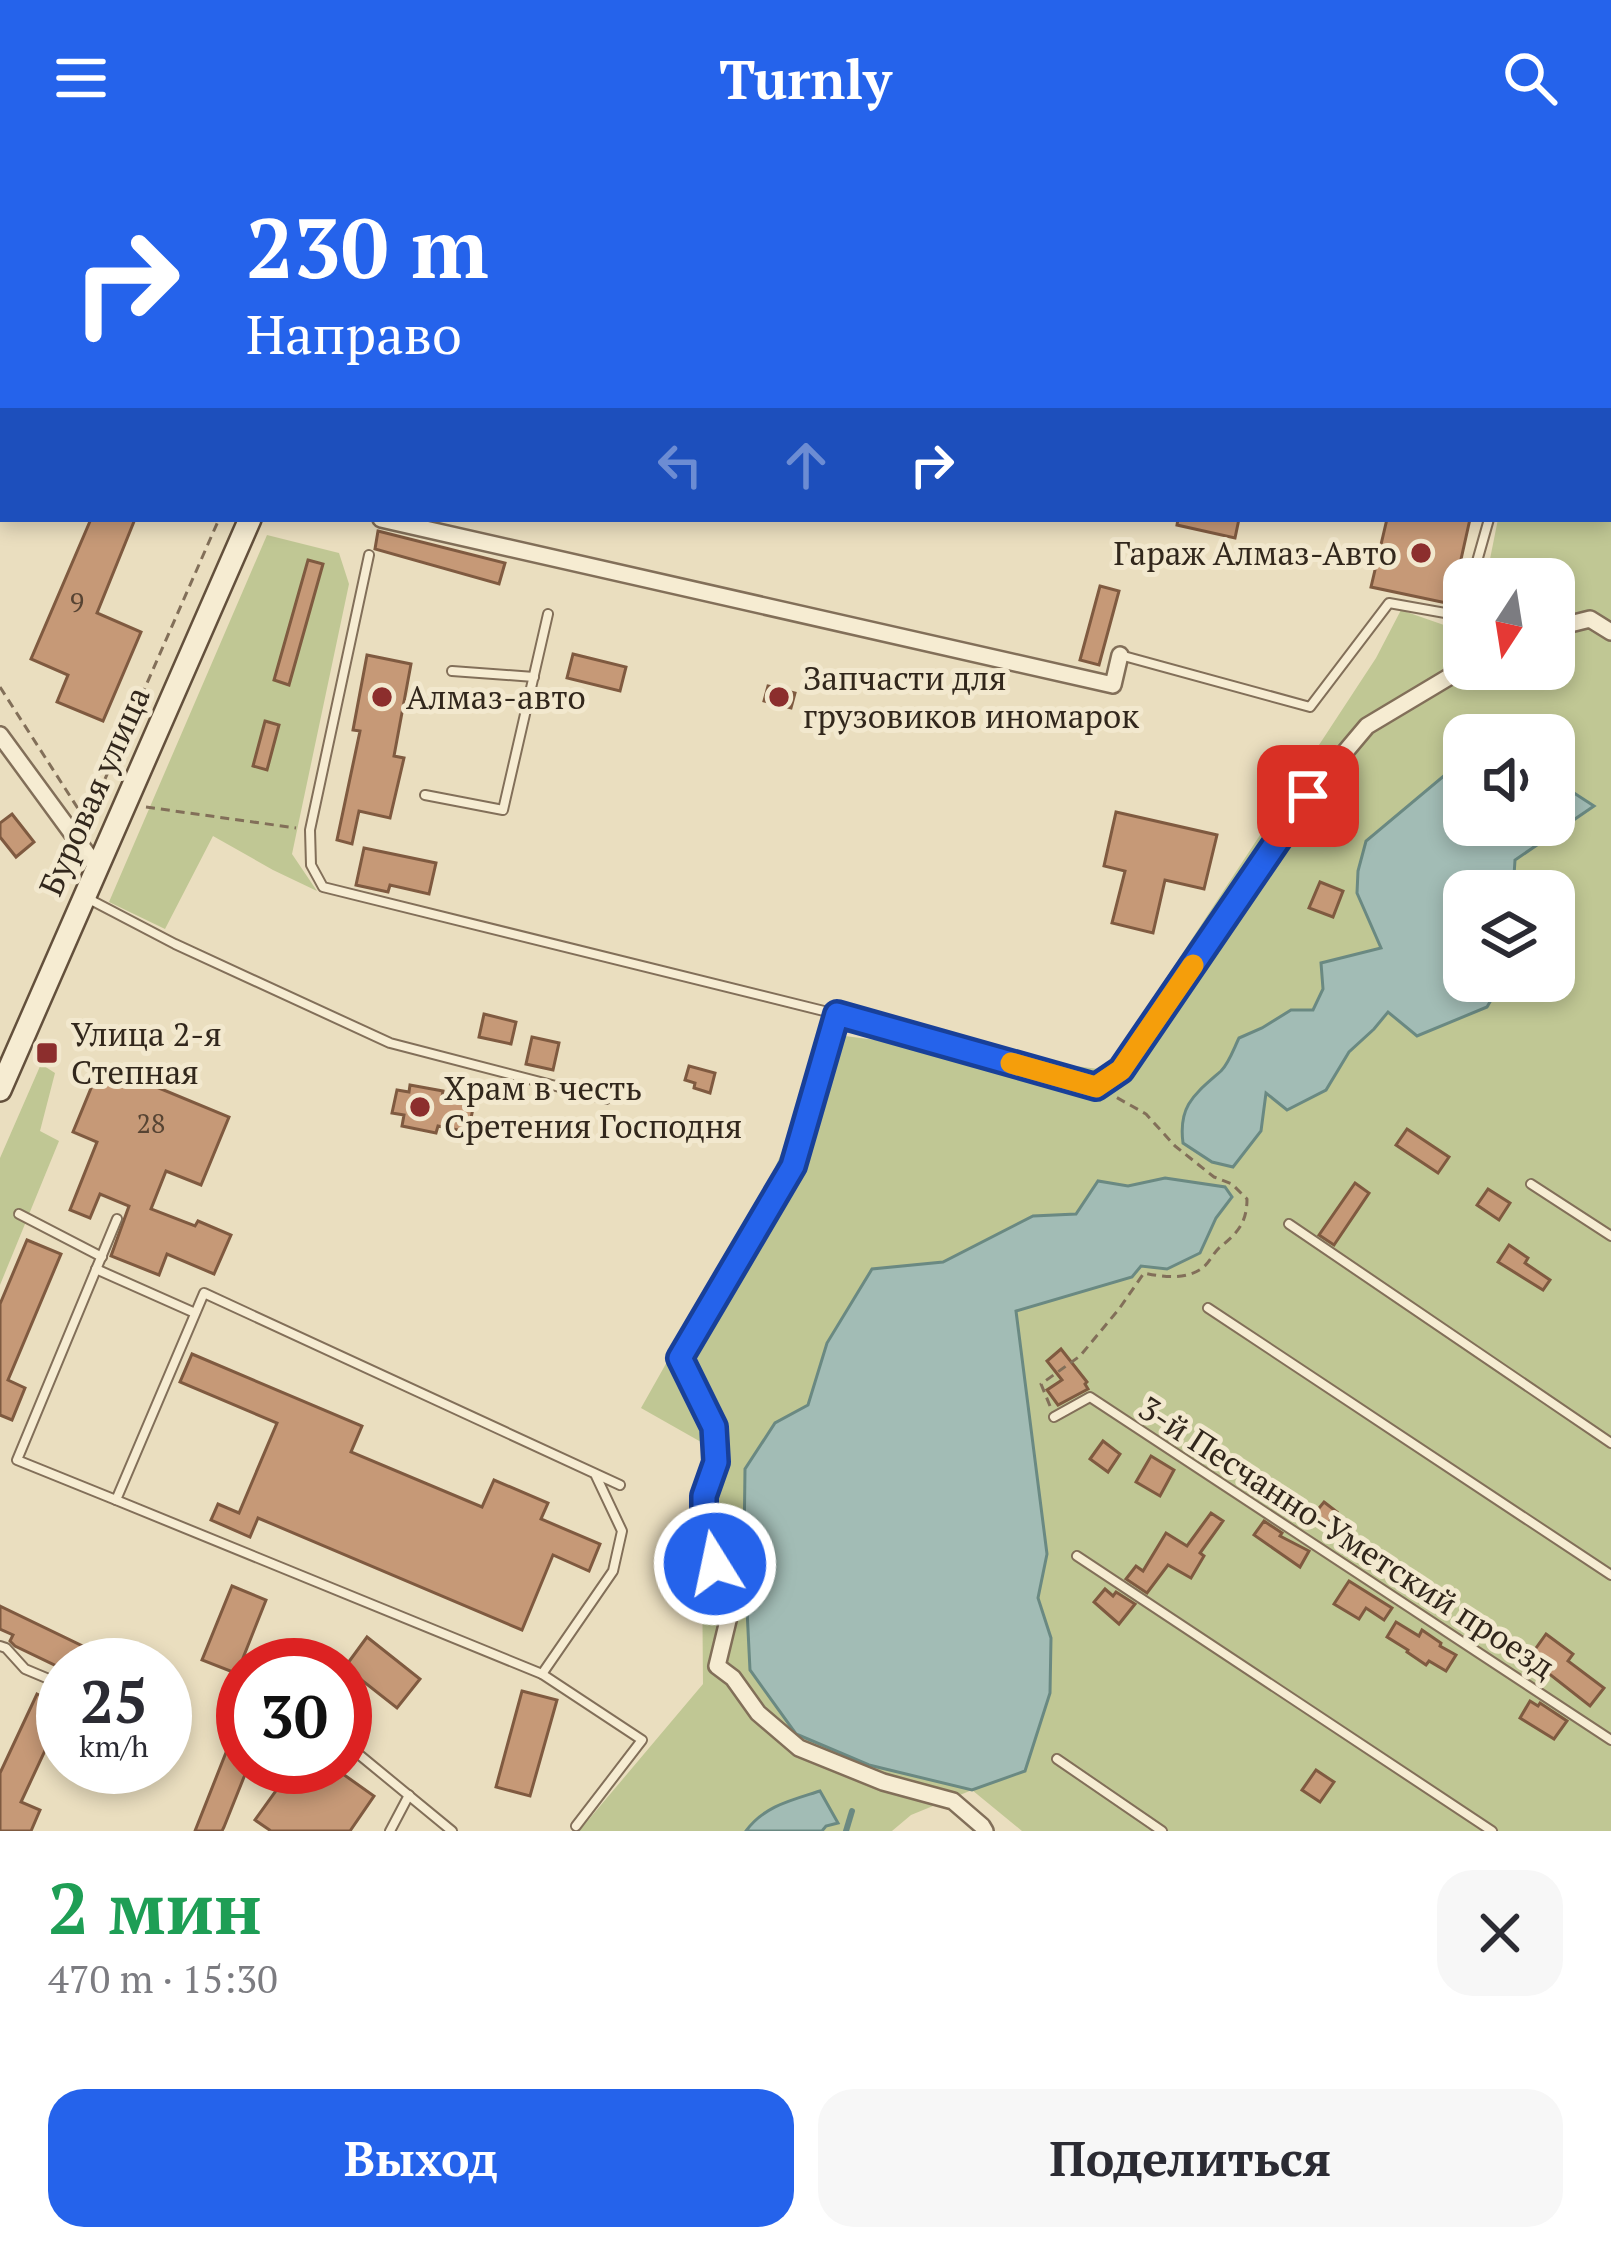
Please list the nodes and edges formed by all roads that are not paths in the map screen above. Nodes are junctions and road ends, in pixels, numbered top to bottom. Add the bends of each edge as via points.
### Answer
1 (249, 522) edge
2 (394, 522) edge
3 (1488, 522) edge
4 (369, 555) dead end
5 (1478, 558) edge
6 (1443, 613) edge
7 (548, 614) dead end
8 (1575, 623) edge
9 (1611, 632) edge
10 (1120, 655) joint
11 (452, 671) dead end
12 (534, 677) junction
13 (1443, 680) edge
14 (0, 735) edge
15 (425, 794) dead end
16 (96, 866) junction
17 (84, 897) junction
18 (837, 1014) junction
19 (10, 1039) edge
20 (0, 1090) edge
21 (606, 1100) dead end
22 (1531, 1184) dead end
23 (20, 1214) dead end
24 (117, 1220) dead end
25 (1288, 1224) dead end
26 (1611, 1236) edge
27 (102, 1257) junction
28 (96, 1269) junction
29 (1208, 1308) dead end
30 (195, 1313) junction
31 (1054, 1417) road end
32 (1611, 1443) edge
33 (596, 1474) junction
34 (620, 1485) dead end
35 (116, 1500) junction
36 (1077, 1556) dead end
37 (1611, 1575) edge
38 (0, 1646) edge
39 (36, 1674) edge
40 (542, 1674) junction
41 (1611, 1740) edge
42 (1058, 1760) dead end
43 (372, 1764) edge
44 (409, 1795) junction
45 (576, 1826) dead end
46 (390, 1831) edge
47 (452, 1831) edge
48 (985, 1831) edge
49 (1162, 1831) edge
50 (1492, 1831) edge

1 - 16 main road, Буровая улица
2 - 10 street via 1113,685
3 - 5 lane
4 - 18 lane via 310,830 311,865 322,886
6 - 10 lane via 1389,603 1310,707
7 - 12 lane
8 - 9 street via 1590,619
11 - 12 lane
12 - 15 lane via 503,810
13 - 18 street via 1366,726 1308,796 1121,1070 1096,1087
14 - 16 street
16 - 17 main road, Буровая улица
17 - 19 main road, Буровая улица
17 - 21 lane via 390,1043
18 - 48 street via 793,1166 680,1358 714,1427 704,1525 732,1604 717,1666 799,1748 953,1801
19 - 20 main road, Буровая улица
22 - 26 lane
23 - 27 lane
24 - 27 lane
25 - 32 lane
27 - 28 lane
28 - 30 lane
28 - 35 lane via 17,1460
29 - 37 lane
30 - 33 lane via 204,1293
30 - 35 lane
31 - 41 lane, 3-й Песчанно-Уметский проезд via 1090,1397
33 - 34 lane
33 - 40 lane via 622,1531 613,1571
35 - 40 lane
36 - 50 lane
38 - 39 lane
40 - 45 lane via 642,1740
42 - 49 lane
43 - 44 lane
44 - 46 lane
44 - 47 lane

